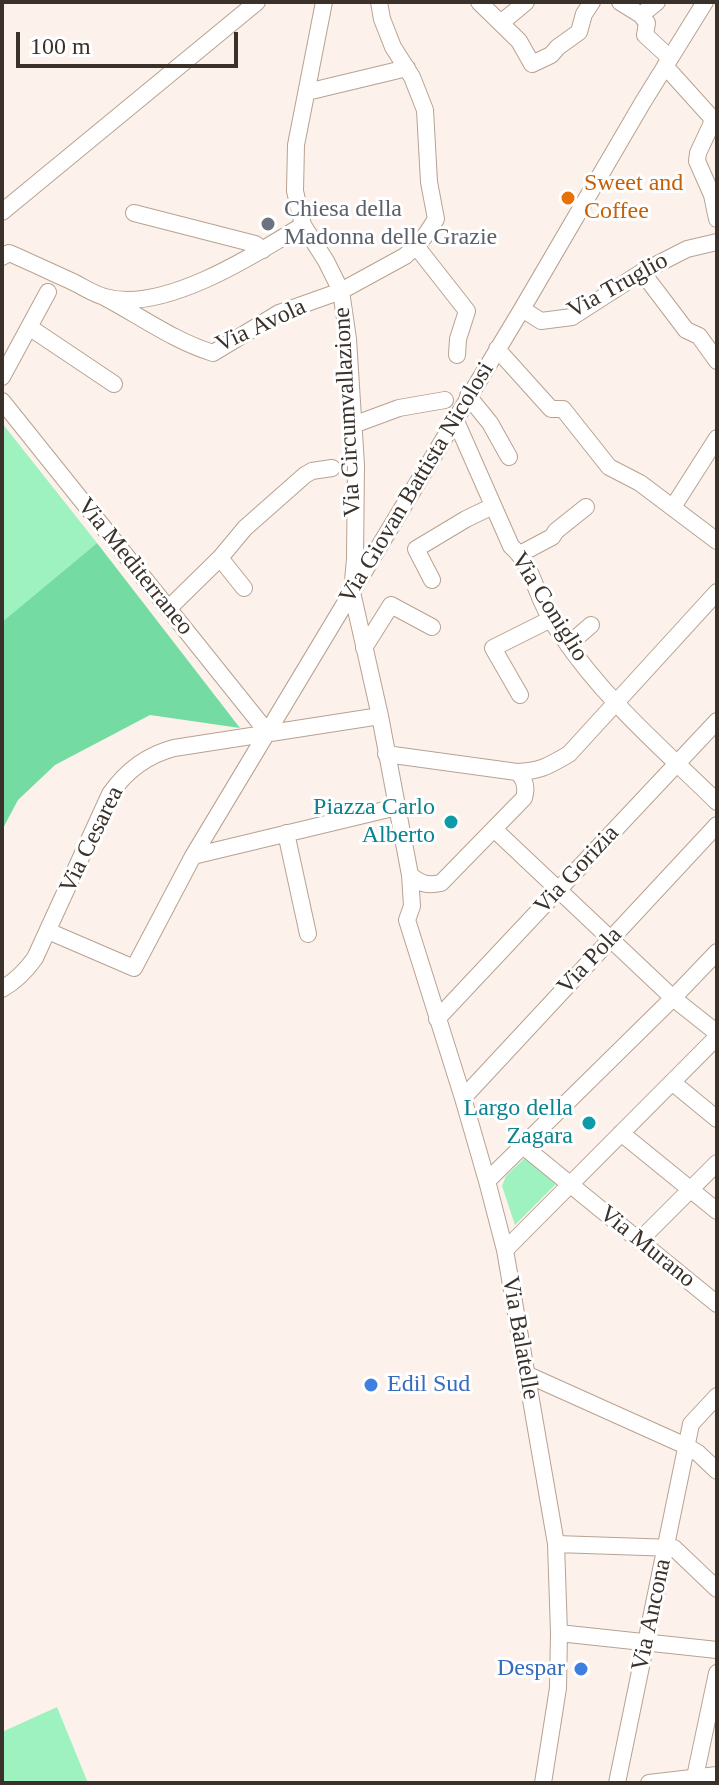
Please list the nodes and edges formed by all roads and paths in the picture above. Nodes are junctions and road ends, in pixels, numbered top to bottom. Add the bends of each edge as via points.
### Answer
1 (257, 2) edge
2 (324, 2) edge
3 (379, 2) edge
4 (479, 2) edge
5 (526, 2) edge
6 (592, 2) edge
7 (620, 2) edge
8 (657, 2) edge
9 (705, 2) edge
10 (641, 15) junction
11 (502, 22) junction
12 (668, 62) junction
13 (407, 68) junction
14 (307, 92) junction
15 (713, 128) edge
16 (2, 212) edge
17 (134, 213) dead end
18 (717, 219) edge
19 (303, 225) junction
20 (717, 242) edge
21 (416, 246) junction
22 (263, 250) junction
23 (2, 257) edge
24 (642, 272) junction
25 (341, 291) junction
26 (48, 292) dead end
27 (104, 297) junction
28 (522, 309) junction
29 (29, 327) junction
30 (497, 349) junction
31 (457, 355) dead end
32 (717, 361) edge
33 (2, 377) edge
34 (114, 384) dead end
35 (468, 396) junction
36 (445, 400) dead end
37 (2, 401) edge
38 (455, 419) junction
39 (353, 425) junction
40 (717, 438) edge
41 (509, 457) dead end
42 (332, 468) dead end
43 (493, 506) junction
44 (586, 507) dead end
45 (673, 507) junction
46 (717, 541) edge
47 (520, 554) junction
48 (220, 558) junction
49 (432, 580) dead end
50 (244, 588) dead end
51 (352, 592) junction
52 (716, 595) edge
53 (168, 609) junction
54 (551, 619) junction
55 (591, 625) dead end
56 (432, 627) dead end
57 (568, 645) junction
58 (364, 648) junction
59 (520, 695) dead end
60 (616, 703) junction
61 (380, 716) junction
62 (717, 721) edge
63 (268, 733) junction
64 (386, 754) junction
65 (677, 763) junction
66 (517, 772) junction
67 (717, 802) edge
68 (392, 808) junction
69 (717, 825) edge
70 (498, 832) junction
71 (286, 833) junction
72 (193, 856) junction
73 (410, 875) junction
74 (441, 883) junction
75 (558, 889) junction
76 (412, 906) junction
77 (48, 931) junction
78 (308, 934) dead end
79 (611, 939) junction
80 (717, 952) edge
81 (2, 989) edge
82 (673, 995) junction
83 (437, 1019) junction
84 (717, 1035) edge
85 (676, 1085) junction
86 (463, 1098) junction
87 (717, 1119) edge
88 (625, 1136) junction
89 (523, 1146) junction
90 (717, 1163) edge
91 (487, 1181) junction
92 (573, 1188) junction
93 (690, 1190) junction
94 (717, 1211) edge
95 (639, 1241) junction
96 (505, 1250) junction
97 (717, 1304) edge
98 (528, 1375) junction
99 (717, 1396) edge
100 (686, 1446) junction
101 (717, 1471) edge
102 (556, 1544) junction
103 (666, 1547) junction
104 (717, 1589) edge
105 (559, 1633) junction
106 (646, 1643) junction
107 (717, 1650) edge
108 (717, 1673) edge
109 (717, 1775) edge
110 (696, 1780) edge
111 (543, 1783) edge
112 (617, 1783) edge
113 (649, 1783) edge

1 - 16 street
2 - 14 street, Via Circumvallazione
3 - 13 street via 393,47
4 - 11 street
5 - 11 street
6 - 11 street via 579,32 532,64
7 - 10 street
8 - 10 street
9 - 12 street, Via Giovan Battista Nicolosi
10 - 12 street via 647,23 645,35
12 - 15 street via 707,110
12 - 28 street, Via Giovan Battista Nicolosi
13 - 14 street
13 - 21 street, Via Avola via 425,110 436,219
14 - 19 street, Via Circumvallazione via 295,174
15 - 18 street via 697,161
17 - 22 street
19 - 22 street
19 - 25 street, Via Circumvallazione
20 - 24 street, Via Truglio via 687,249
21 - 25 street, Via Avola
21 - 31 street via 472,310 458,339
22 - 27 street via 170,293 129,300
23 - 27 street via 9,253
24 - 28 street, Via Truglio via 572,317 541,321
24 - 32 street
25 - 27 street, Via Avola via 279,313 213,353
25 - 39 street, Via Circumvallazione
26 - 29 street
28 - 30 street, Via Giovan Battista Nicolosi
29 - 33 street
29 - 34 street
30 - 35 street, Via Giovan Battista Nicolosi
30 - 45 street via 551,409 563,409 609,467
35 - 38 street, Via Giovan Battista Nicolosi
35 - 41 street
36 - 39 street via 399,408
37 - 53 street, Via Mediterraneo
38 - 43 street, Via Coniglio
38 - 51 street, Via Giovan Battista Nicolosi
39 - 51 street, Via Circumvallazione
40 - 45 street
42 - 48 street via 305,475
43 - 47 street, Via Coniglio
43 - 49 street via 416,549
44 - 47 street via 552,537
45 - 46 street
47 - 54 street, Via Coniglio
48 - 50 street
48 - 53 street
51 - 58 street, Via Circumvallazione
51 - 63 street, Via Giovan Battista Nicolosi
52 - 60 street
53 - 63 street, Via Mediterraneo
54 - 57 street, Via Coniglio
54 - 59 street via 493,648
55 - 57 street
56 - 58 street via 391,605
57 - 60 street, Via Coniglio
58 - 61 street, Via Circumvallazione
60 - 65 street, Via Coniglio
60 - 66 street via 569,754 545,768
61 - 63 street, Via Cesarea
61 - 64 street, Via Circumvallazione
62 - 65 street, Via Gorizia
63 - 72 street, Via Giovan Battista Nicolosi
63 - 77 street, Via Cesarea via 162,751 124,776 110,794
64 - 66 street
64 - 68 street, Via Circumvallazione
65 - 67 street, Via Coniglio
65 - 75 street, Via Gorizia
66 - 70 street via 524,782 524,798
68 - 71 street
68 - 73 street, Via Balatelle
69 - 79 street, Via Pola
70 - 74 street
70 - 75 street
71 - 72 street
71 - 78 street
72 - 77 street, Via Giovan Battista Nicolosi via 134,968
73 - 74 street via 420,883
73 - 76 street, Via Balatelle
74 - 76 street
75 - 79 street
75 - 83 street, Via Gorizia
76 - 83 street, Via Balatelle via 407,920
77 - 81 street, Via Cesarea via 25,972
79 - 82 street
79 - 86 street, Via Pola
80 - 82 street
82 - 84 street
82 - 89 street
83 - 86 street, Via Balatelle
84 - 85 street
85 - 87 street
85 - 88 street
86 - 91 street, Via Balatelle
88 - 92 street
88 - 93 street
89 - 91 street
89 - 92 street, Via Murano
90 - 93 street
91 - 96 street, Via Balatelle
92 - 95 street, Via Murano
92 - 96 street
93 - 94 street
93 - 95 street
95 - 97 street, Via Murano
96 - 98 street, Via Balatelle
98 - 100 street
98 - 102 street, Via Balatelle
99 - 100 street, Via Ancona via 691,1424
100 - 101 street
100 - 103 street, Via Ancona
102 - 103 street
102 - 105 street, Via Balatelle
103 - 104 street via 674,1548
103 - 106 street, Via Ancona
105 - 106 street
105 - 111 street, Via Balatelle via 558,1688
106 - 107 street
106 - 112 street, Via Ancona
108 - 110 street
109 - 110 street
110 - 113 street

